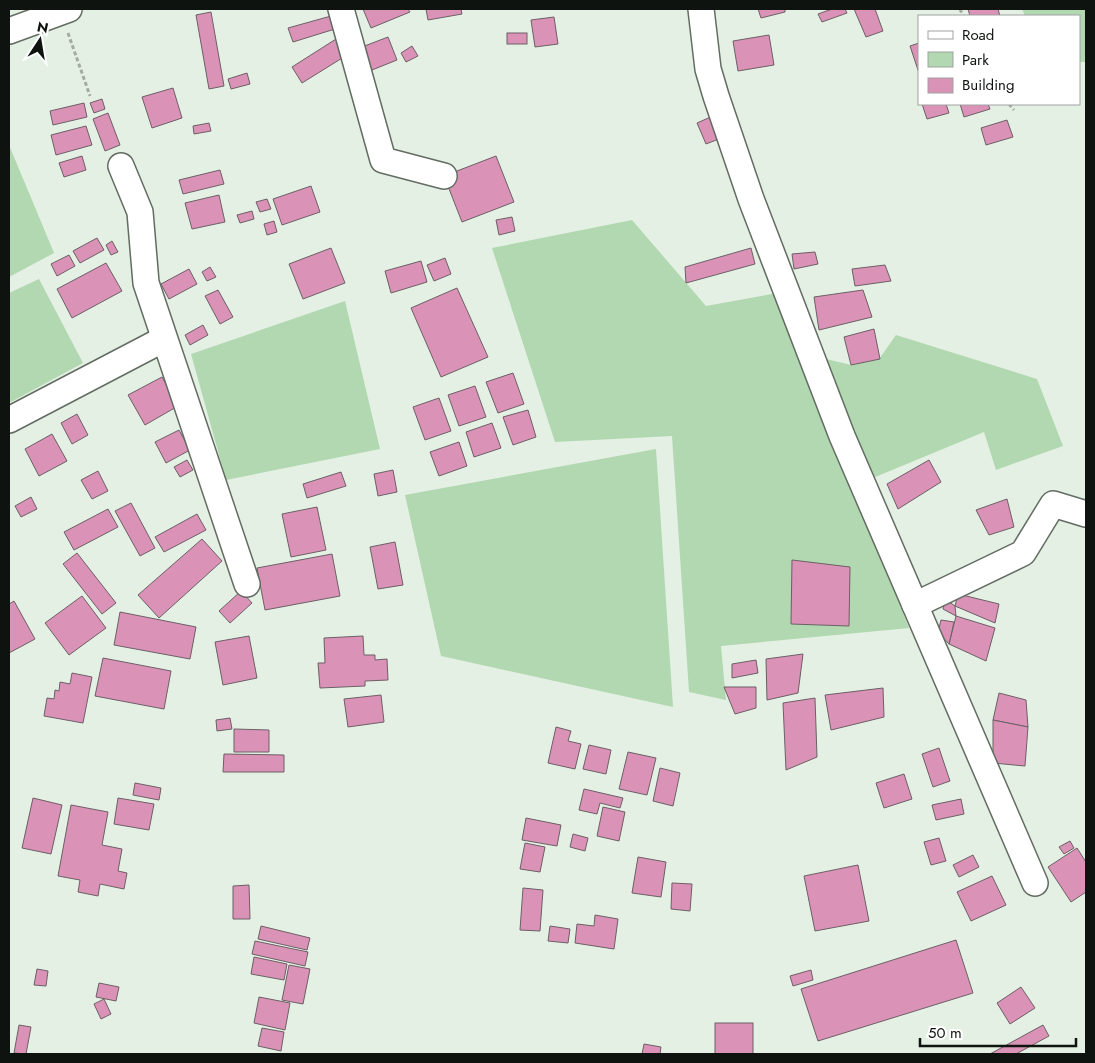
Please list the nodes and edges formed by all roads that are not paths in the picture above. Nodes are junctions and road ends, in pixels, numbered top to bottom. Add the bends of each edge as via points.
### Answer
1 (341, 9) edge
2 (701, 9) edge
3 (68, 18) edge
4 (9, 31) edge
5 (121, 166) dead end
6 (444, 176) dead end
7 (164, 339) junction
8 (9, 420) edge
9 (1086, 514) edge
10 (247, 584) dead end
11 (915, 605) junction
12 (1035, 883) dead end

1 - 6 street via 383,160
2 - 11 street via 708,69 751,199 842,436
3 - 4 street
5 - 7 street via 140,212 146,283
7 - 8 street
7 - 10 street
9 - 11 street via 1053,504 1023,553
11 - 12 street

